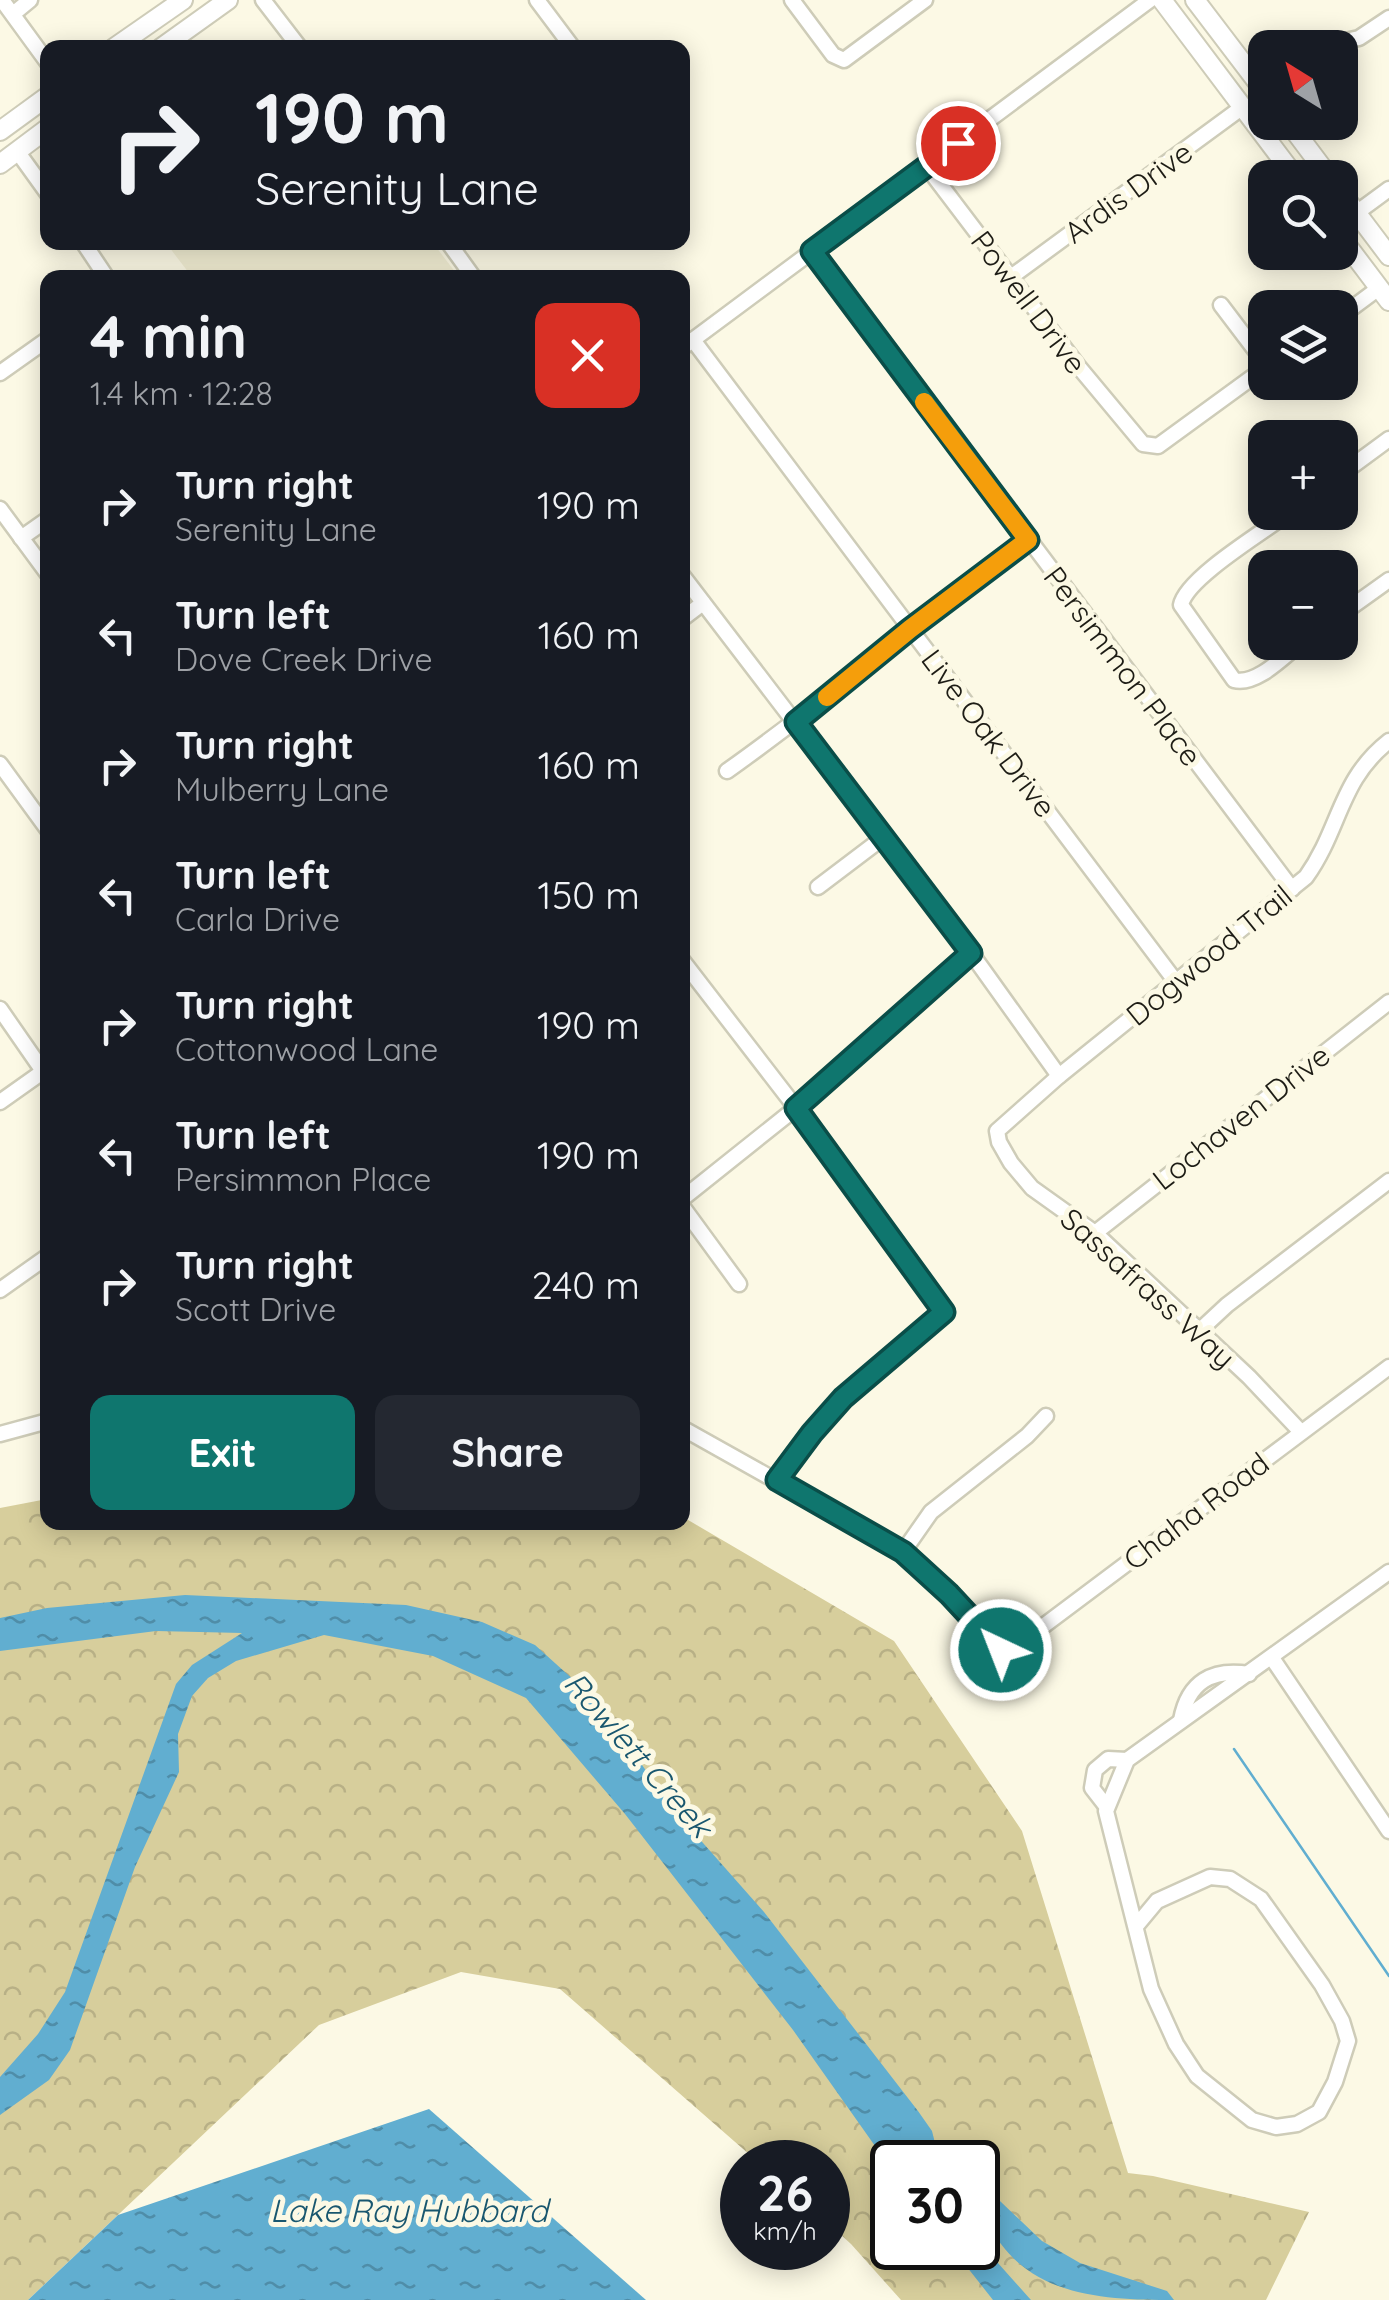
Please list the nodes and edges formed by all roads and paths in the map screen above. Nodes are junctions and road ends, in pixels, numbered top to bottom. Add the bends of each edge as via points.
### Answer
1 (2, 0) edge
2 (30, 0) edge
3 (182, 0) edge
4 (228, 0) edge
5 (263, 0) edge
6 (537, 0) edge
7 (792, 0) edge
8 (925, 0) edge
9 (1150, 0) edge
10 (1162, 0) edge
11 (1195, 0) edge
12 (13, 14) junction
13 (1389, 18) edge
14 (1358, 38) edge
15 (125, 40) edge
16 (172, 40) edge
17 (294, 40) edge
18 (567, 40) edge
19 (40, 51) edge
20 (1248, 66) edge
21 (40, 102) edge
22 (1244, 106) junction
23 (0, 131) edge
24 (40, 134) edge
25 (17, 151) junction
26 (1283, 160) edge
27 (0, 164) edge
28 (927, 167) junction
29 (40, 183) edge
30 (1389, 189) edge
31 (1358, 212) edge
32 (1358, 216) edge
33 (812, 251) junction
34 (1389, 256) edge
35 (1358, 260) edge
36 (1011, 278) junction
37 (1384, 295) edge
38 (1221, 305) dead end
39 (1358, 308) edge
40 (690, 342) edge
41 (1248, 342) edge
42 (40, 344) edge
43 (690, 347) edge
44 (0, 372) edge
45 (1248, 378) edge
46 (1389, 438) edge
47 (1358, 461) edge
48 (0, 508) edge
49 (40, 525) edge
50 (1267, 530) edge
51 (21, 538) junction
52 (1028, 540) junction
53 (40, 563) edge
54 (1389, 580) edge
55 (690, 586) edge
56 (1358, 602) edge
57 (703, 603) junction
58 (690, 612) edge
59 (910, 629) junction
60 (1278, 660) edge
61 (796, 722) junction
62 (1389, 740) edge
63 (0, 764) edge
64 (727, 771) dead end
65 (40, 819) edge
66 (884, 837) junction
67 (818, 887) dead end
68 (1292, 889) junction
69 (971, 953) junction
70 (690, 970) edge
71 (1176, 982) junction
72 (1389, 1002) edge
73 (0, 1010) edge
74 (40, 1061) edge
75 (40, 1073) edge
76 (1060, 1076) junction
77 (0, 1102) edge
78 (796, 1108) junction
79 (999, 1142) joint
80 (1389, 1181) edge
81 (690, 1195) edge
82 (690, 1214) edge
83 (1095, 1233) junction
84 (40, 1262) edge
85 (739, 1284) dead end
86 (0, 1290) edge
87 (1198, 1332) junction
88 (1389, 1367) edge
89 (1046, 1416) dead end
90 (40, 1423) edge
91 (690, 1432) edge
92 (1301, 1432) junction
93 (0, 1434) edge
94 (777, 1480) junction
95 (903, 1552) junction
96 (1389, 1572) edge
97 (1272, 1658) junction
98 (1128, 1760) junction
99 (1106, 1806) junction
100 (1389, 1832) edge
101 (1137, 1925) junction

1 - 12 street
2 - 12 street
3 - 15 main road
4 - 16 main road
5 - 17 street
6 - 18 street
7 - 8 street via 838,60
9 - 28 street
10 - 22 main road
11 - 20 main road
12 - 19 street
13 - 14 street
21 - 23 main road
22 - 26 main road
22 - 36 street, Ardis Drive
24 - 25 main road
25 - 27 main road
25 - 29 street
28 - 33 street
28 - 36 street, Powell Drive
30 - 31 street
32 - 34 main road
33 - 40 street
33 - 52 street, Persimmon Place
35 - 37 main road
36 - 45 street, Powell Drive via 1142,444 1158,446
37 - 39 street
38 - 41 street
42 - 44 street
43 - 59 street, Live Oak Drive
46 - 47 street
48 - 51 street
49 - 51 street
50 - 60 street via 1183,594 1181,606 1234,680 1253,678
51 - 53 street
52 - 59 street
52 - 68 street, Persimmon Place
54 - 56 street
55 - 57 street
57 - 58 street
57 - 61 street
59 - 61 street
59 - 71 street, Live Oak Drive
61 - 64 street
61 - 66 street
62 - 68 street, Dogwood Trail via 1352,779 1316,862
63 - 65 street
66 - 67 street
66 - 69 street
68 - 71 street, Dogwood Trail
69 - 76 street
69 - 78 street
70 - 78 street
71 - 76 street, Dogwood Trail
72 - 83 street, Lochaven Drive
73 - 74 street
75 - 77 street
76 - 79 street, Dogwood Trail via 1004,1122
78 - 81 street
78 - 94 street via 944,1312 843,1398
79 - 83 street, Sassafrass Way via 1032,1188
80 - 87 street
82 - 85 street
83 - 87 street, Sassafrass Way
84 - 86 street
87 - 92 street, Sassafrass Way
88 - 92 street, Chaha Road
89 - 95 street via 932,1512
90 - 93 street
91 - 94 street
92 - 95 street, Chaha Road via 1026,1639 1001,1650
94 - 95 street
96 - 97 street
97 - 98 street via 1249,1674 1226,1671 1200,1683 1188,1695 1181,1720
97 - 100 street
98 - 99 street
98 - 99 street via 1108,1759 1095,1770 1092,1788
99 - 101 street
101 - 101 street via 1150,1988 1197,2076 1252,2120 1276,2127 1319,2112 1348,2041 1322,1985 1261,1899 1230,1879 1210,1877 1157,1901

